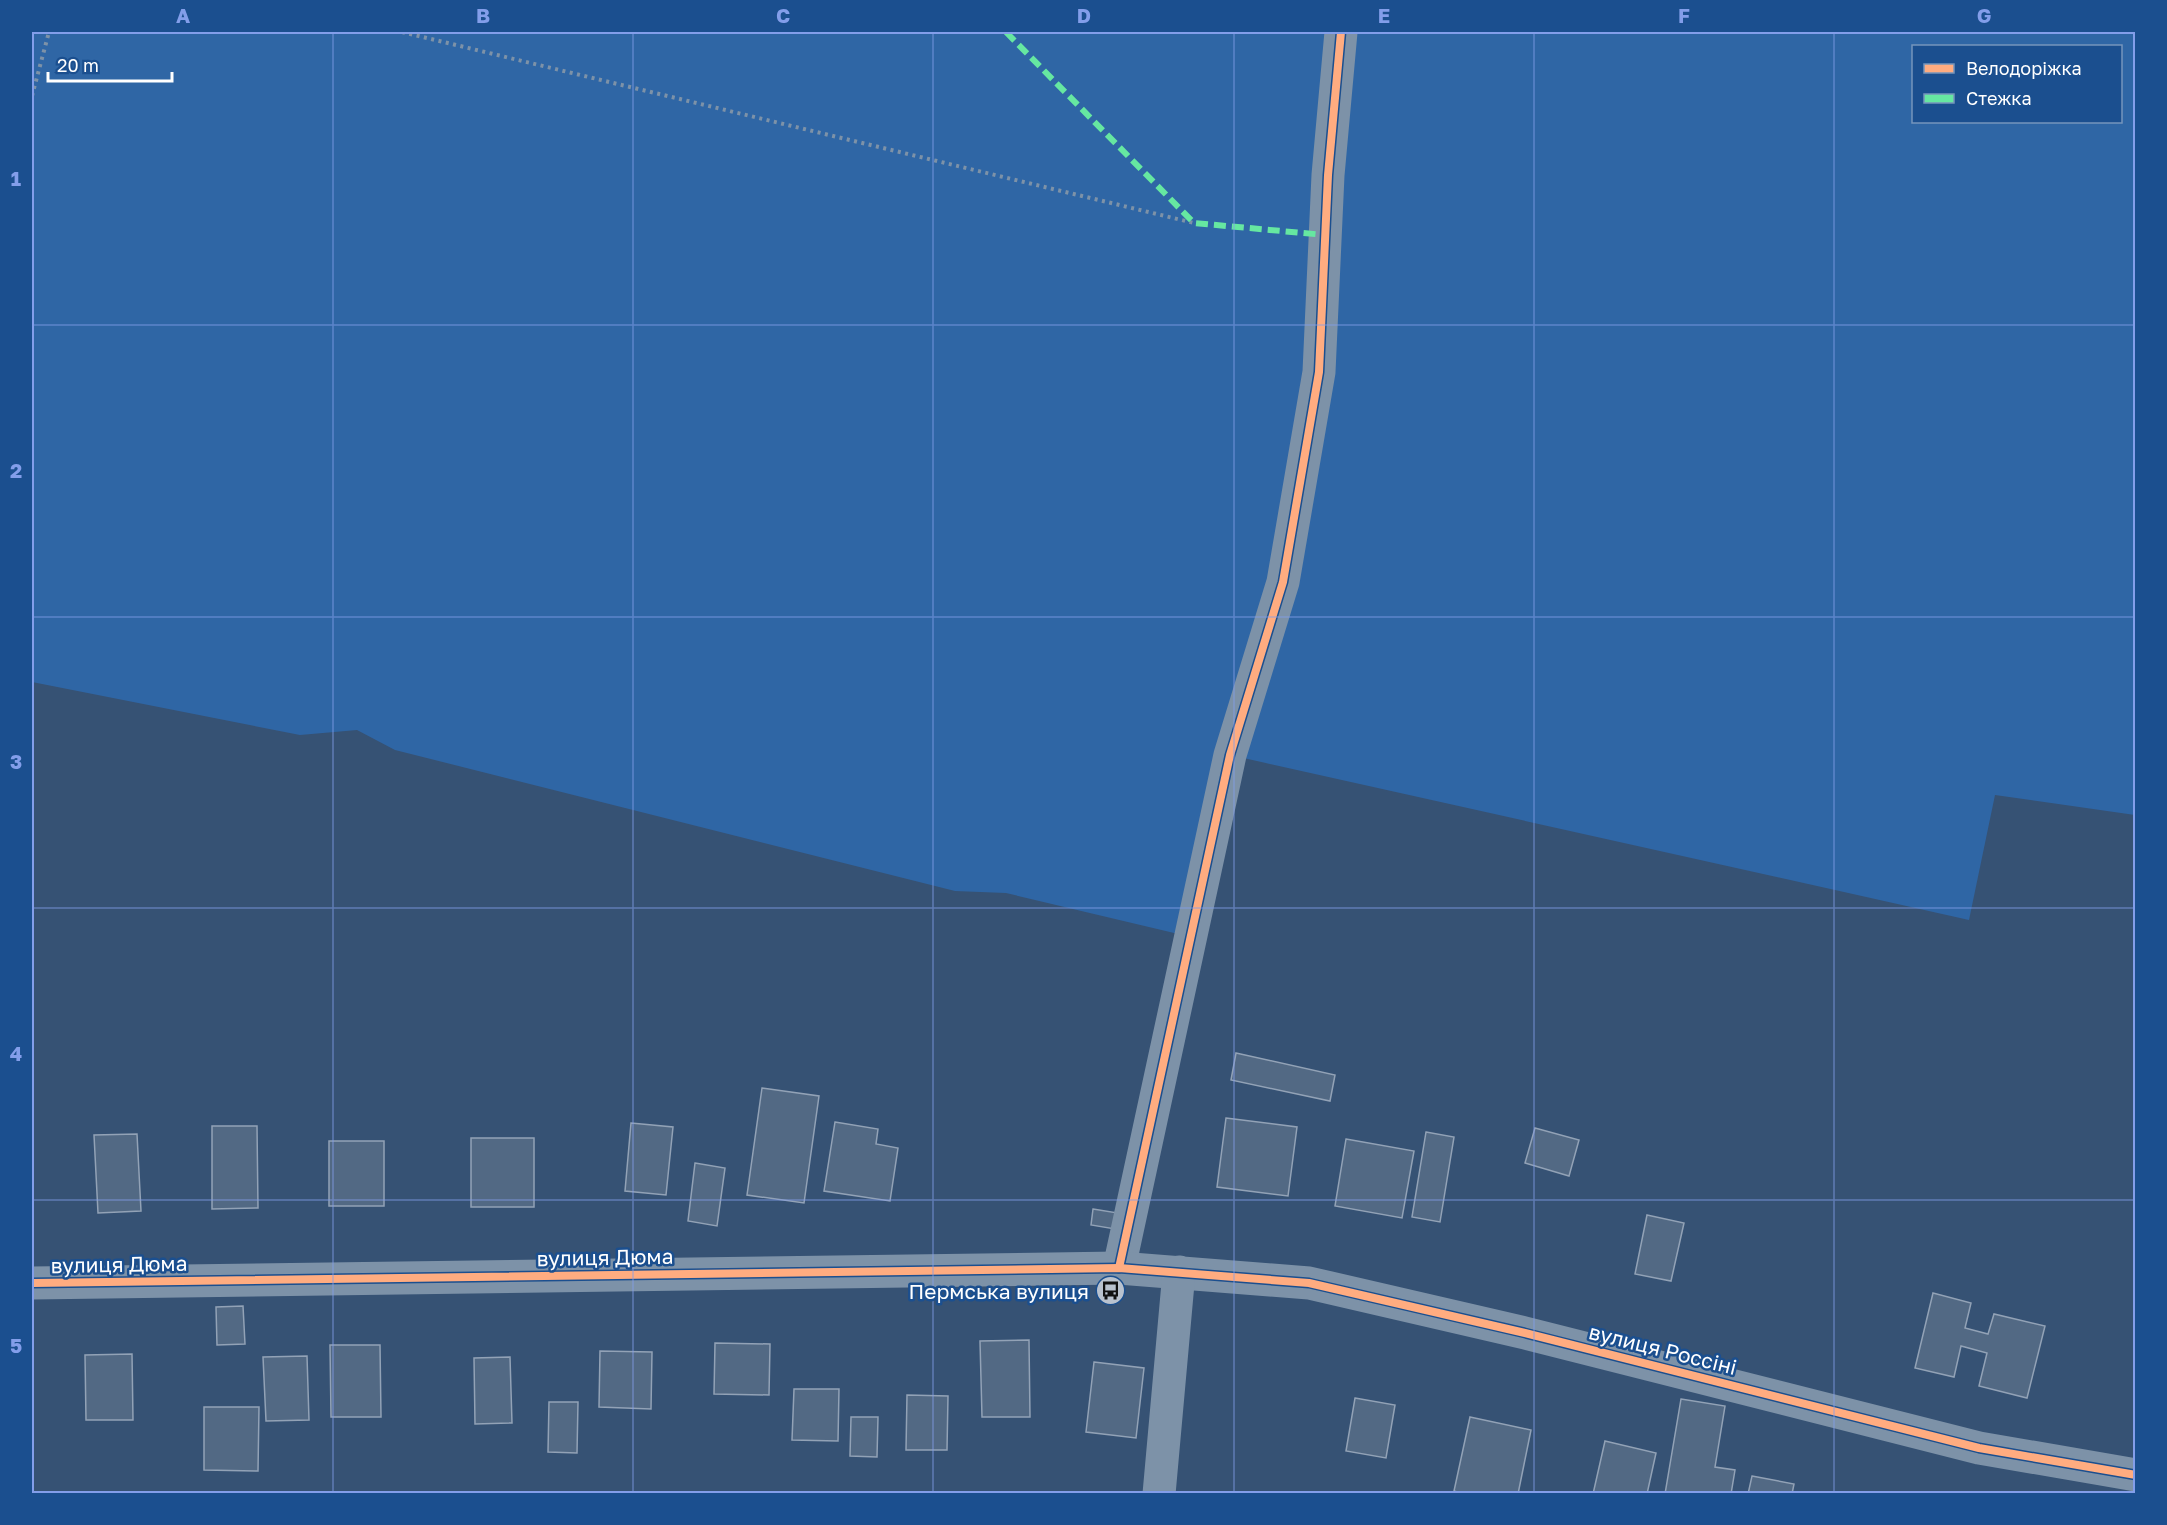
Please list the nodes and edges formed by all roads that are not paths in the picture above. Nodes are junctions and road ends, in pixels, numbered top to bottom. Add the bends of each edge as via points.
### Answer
1 (1341, 32) edge
2 (1119, 1268) junction
3 (1179, 1272) junction
4 (32, 1283) edge
5 (2136, 1475) edge
6 (1159, 1494) edge

1 - 2 street via 1328,174 1320,372 1287,558 1230,755
2 - 3 street, вулиця Дюма
2 - 4 street, вулиця Дюма
3 - 5 street, вулиця Россіні via 1309,1283 1525,1333 1979,1448
3 - 6 street

